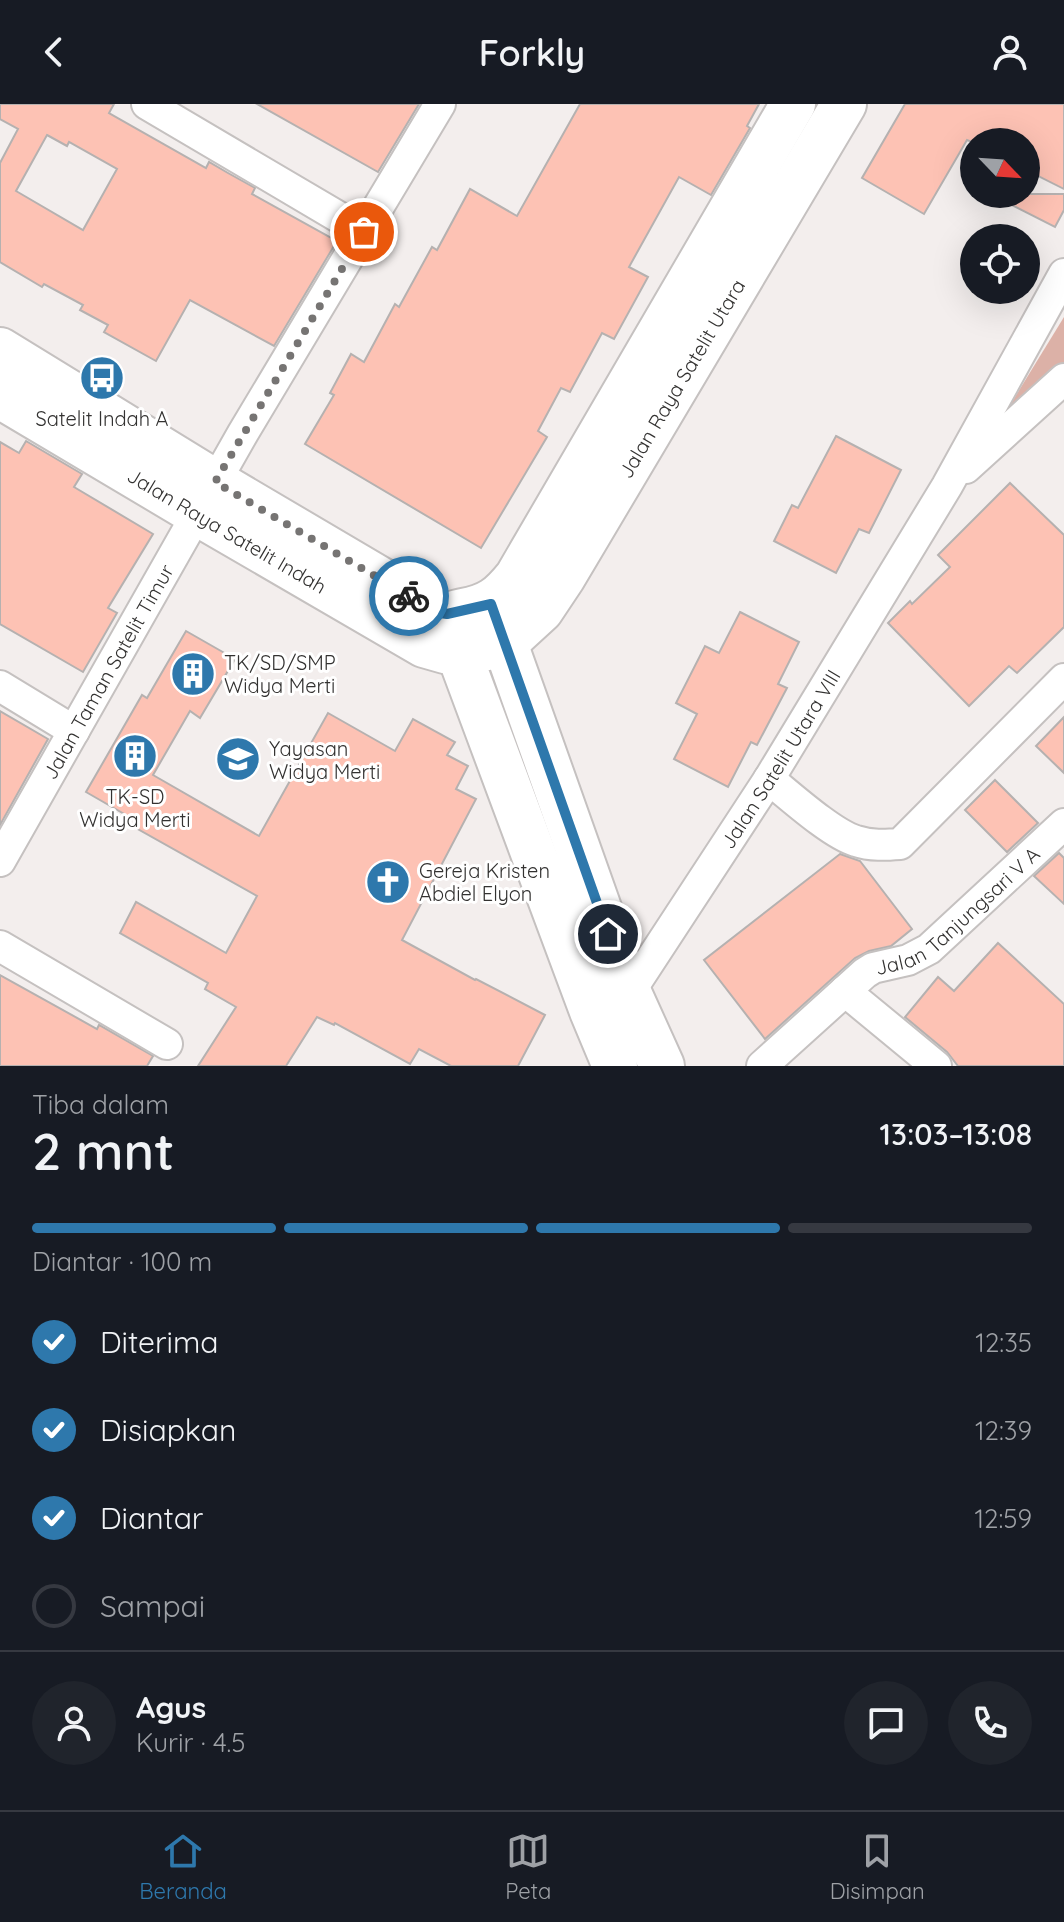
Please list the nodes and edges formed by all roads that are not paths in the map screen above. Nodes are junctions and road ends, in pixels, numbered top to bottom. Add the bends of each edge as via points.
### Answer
1 (440, 104) edge
2 (793, 104) edge
3 (844, 104) edge
4 (151, 105) edge
5 (364, 232) junction
6 (1064, 274) edge
7 (0, 350) edge
8 (1064, 379) edge
9 (0, 396) edge
10 (947, 486) junction
11 (206, 498) junction
12 (498, 624) junction
13 (453, 633) junction
14 (1064, 679) edge
15 (0, 686) edge
16 (74, 731) junction
17 (769, 779) junction
18 (1064, 824) edge
19 (0, 861) edge
20 (0, 946) edge
21 (845, 991) junction
22 (610, 1002) junction
23 (167, 1044) dead end
24 (607, 1063) edge
25 (662, 1066) edge
26 (762, 1066) edge
27 (936, 1066) edge

1 - 5 street, Jalan Taman Satelit Timur
2 - 12 street, Jalan Raya Satelit Utara via 506,591
3 - 12 street, Jalan Raya Satelit Utara via 563,577 541,610
4 - 5 street
5 - 11 street, Jalan Taman Satelit Timur
6 - 10 street, Jalan Satelit Utara VIII
7 - 11 street, Jalan Raya Satelit Indah
8 - 10 street, Jalan Satelit Utara VIII
9 - 11 street, Jalan Raya Satelit Indah
10 - 17 street, Jalan Satelit Utara VIII
11 - 13 street, Jalan Raya Satelit Indah via 424,645 445,651
11 - 16 street, Jalan Taman Satelit Timur
12 - 13 street, Jalan Raya Satelit Indah via 488,648
12 - 22 street
13 - 22 street
14 - 17 street via 900,844 870,844 841,835
15 - 16 street
16 - 19 street, Jalan Taman Satelit Timur
17 - 22 street, Jalan Satelit Utara VIII
18 - 21 street, Jalan Tanjungsari V A via 929,949 873,968
20 - 23 street
21 - 26 street, Jalan Tanjungsari V A
21 - 27 street
22 - 24 street
22 - 25 street

